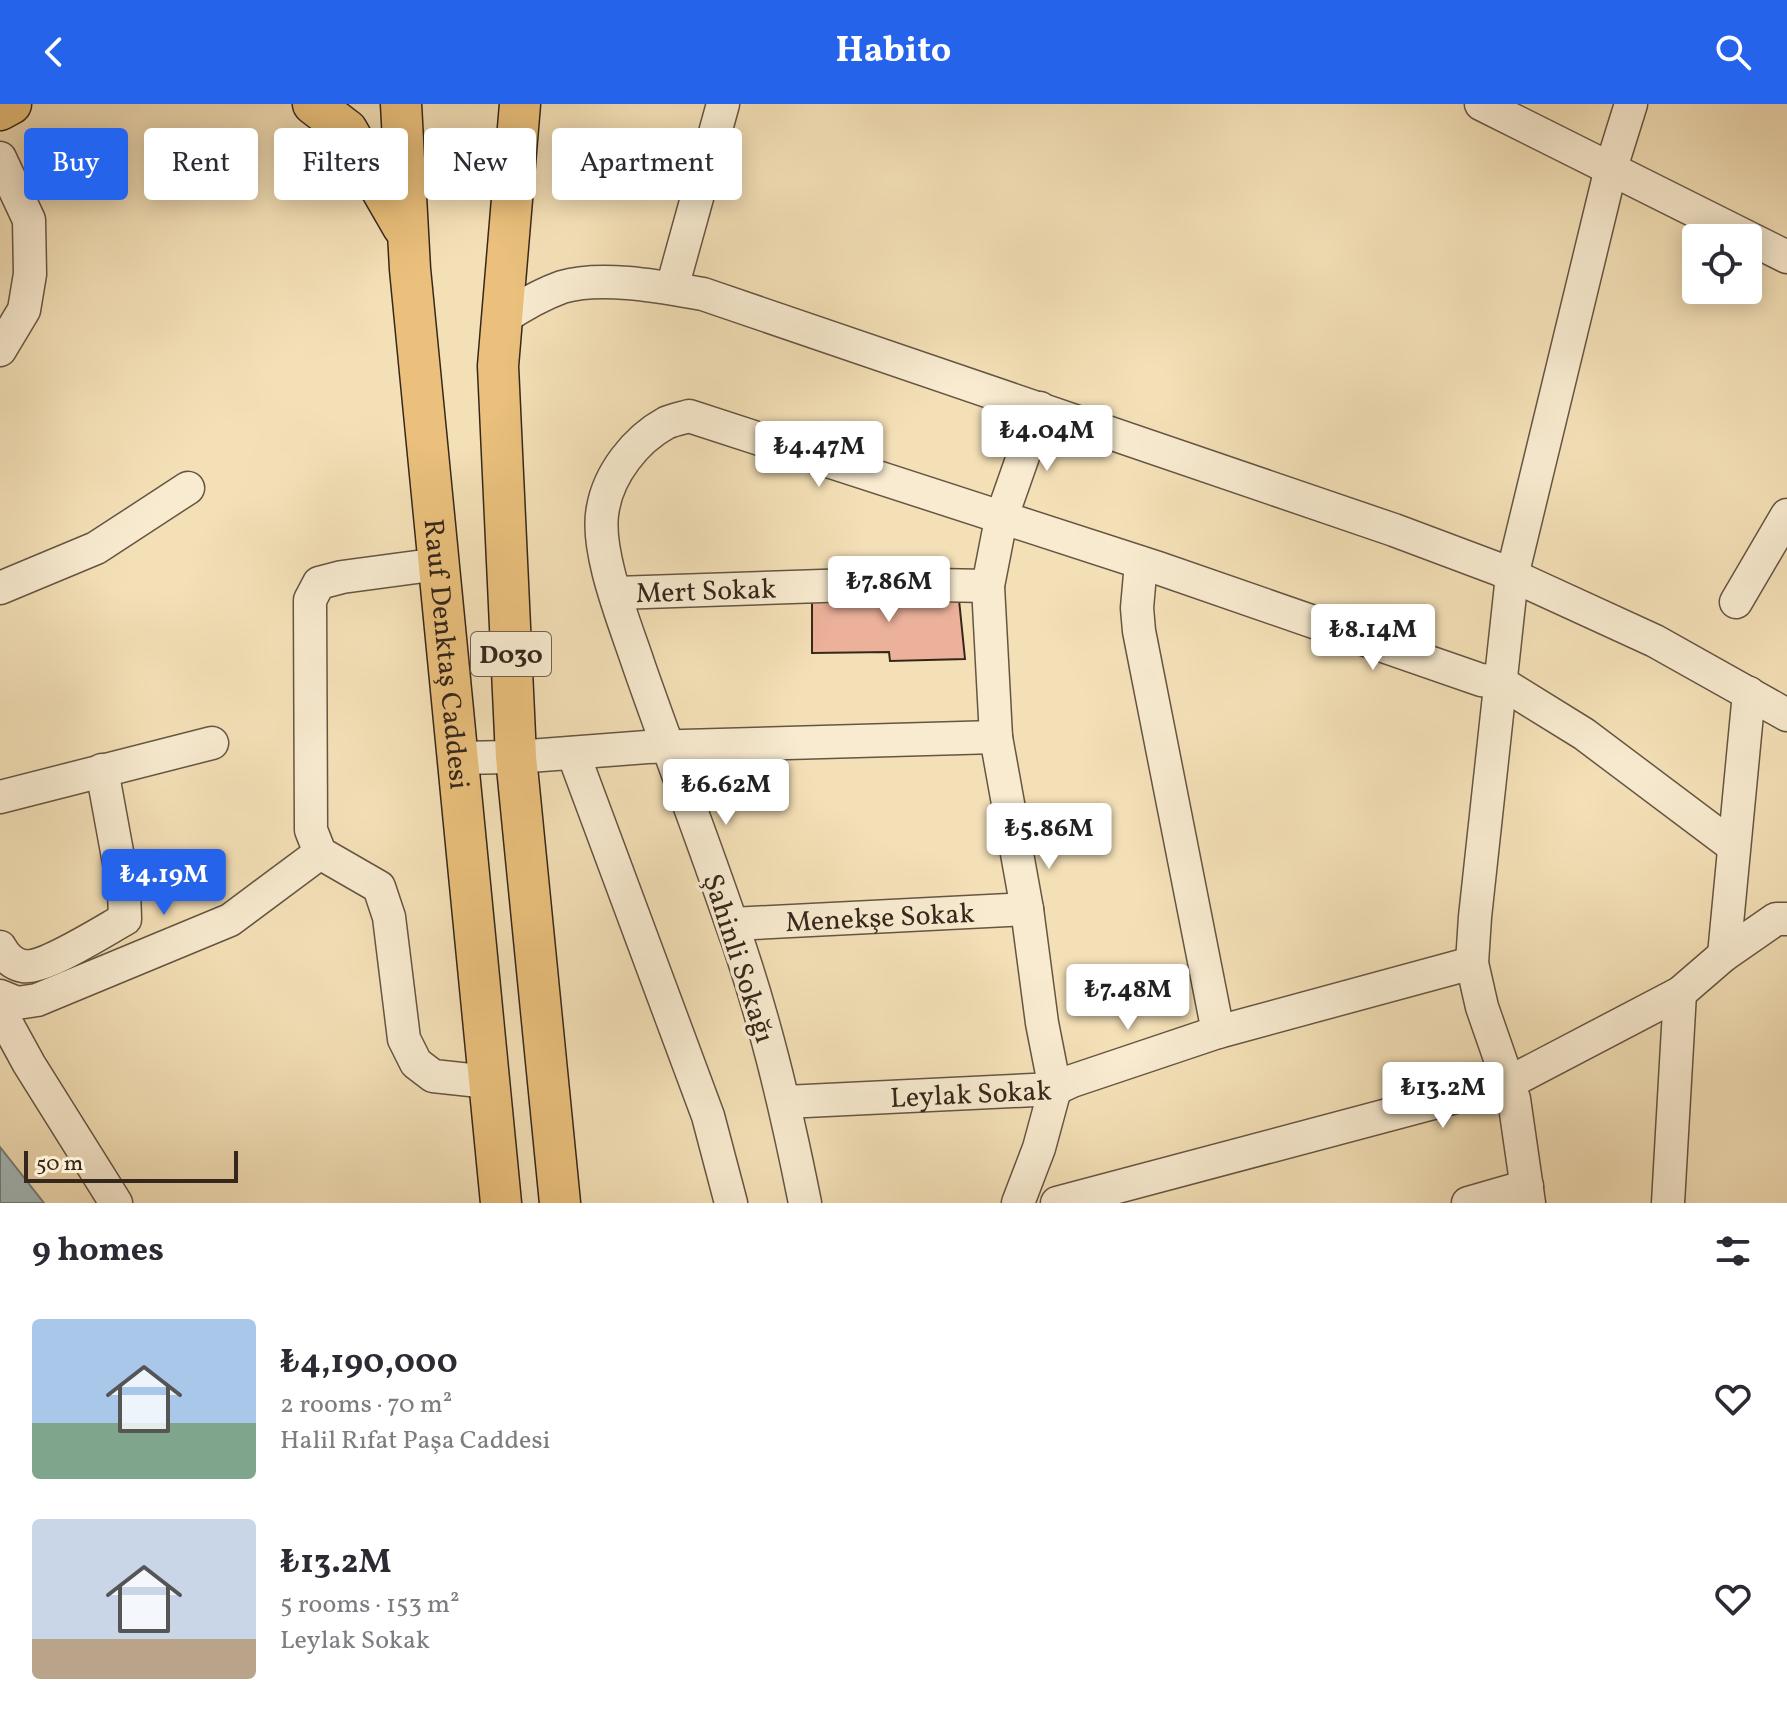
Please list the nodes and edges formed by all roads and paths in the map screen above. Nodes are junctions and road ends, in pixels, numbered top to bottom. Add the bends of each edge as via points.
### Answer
1 (11, 104) edge
2 (313, 104) edge
3 (401, 104) edge
4 (520, 104) edge
5 (723, 104) edge
6 (1481, 104) edge
7 (1631, 104) edge
8 (0, 110) edge
9 (403, 128) edge
10 (518, 128) edge
11 (0, 158) edge
12 (1611, 168) junction
13 (407, 200) edge
14 (512, 200) edge
15 (409, 238) junction
16 (1787, 257) edge
17 (672, 288) junction
18 (502, 319) junction
19 (0, 350) edge
20 (1040, 408) junction
21 (188, 488) dead end
22 (1787, 515) edge
23 (1001, 519) junction
24 (1141, 563) junction
25 (439, 564) junction
26 (1512, 576) junction
27 (988, 586) junction
28 (0, 588) edge
29 (616, 593) junction
30 (1736, 602) dead end
31 (1500, 682) junction
32 (1749, 693) junction
33 (1787, 715) edge
34 (996, 737) junction
35 (212, 743) dead end
36 (667, 747) junction
37 (573, 753) junction
38 (516, 757) junction
39 (458, 758) junction
40 (102, 770) junction
41 (0, 797) edge
42 (1733, 846) junction
43 (320, 853) junction
44 (1027, 909) junction
45 (1787, 919) edge
46 (732, 924) junction
47 (0, 947) edge
48 (1724, 955) junction
49 (1472, 963) junction
50 (1680, 993) junction
51 (0, 996) edge
52 (0, 1011) edge
53 (1218, 1032) junction
54 (489, 1082) junction
55 (1508, 1083) junction
56 (1055, 1089) junction
57 (785, 1102) junction
58 (1528, 1195) edge
59 (116, 1203) edge
60 (501, 1203) edge
61 (560, 1203) edge
62 (731, 1203) edge
63 (805, 1203) edge
64 (1018, 1203) edge
65 (1057, 1203) edge
66 (1468, 1203) edge
67 (1668, 1203) edge

1 - 8 main road
2 - 15 main road via 347,130
3 - 9 main road, Rauf Denktaş Caddesi
4 - 10 main road, Rauf Denktaş Caddesi / D030
5 - 17 street
6 - 12 street
7 - 12 street
11 - 19 street via 29,220 30,274 24,310
12 - 16 street
12 - 26 street
13 - 15 main road, Rauf Denktaş Caddesi
14 - 18 main road, Rauf Denktaş Caddesi / D030
15 - 25 main road, Rauf Denktaş Caddesi
17 - 18 street via 612,282 565,286
17 - 20 street
18 - 38 main road, Rauf Denktaş Caddesi / D030 via 498,366
20 - 23 street
20 - 26 street
21 - 28 street via 96,548
22 - 30 street
23 - 24 street, Şahinli Sokağı
23 - 27 street
23 - 29 street, Şahinli Sokağı via 689,416 667,422 635,447 613,477 602,509 602,542
24 - 31 street, Şahinli Sokağı via 1481,680
24 - 53 street via 1139,631
25 - 39 main road, Rauf Denktaş Caddesi
25 - 43 street via 319,583 310,600 311,830
26 - 31 street
26 - 32 street via 1655,641
27 - 29 street, Mert Sokak via 881,584
27 - 34 street
29 - 36 street, Şahinli Sokağı
31 - 42 street, Şahinli Sokağı via 1595,741
31 - 49 street
32 - 33 street
32 - 42 street
34 - 36 street
34 - 44 street
35 - 40 street
36 - 37 street
36 - 46 street, Şahinli Sokağı
37 - 38 street
37 - 62 street via 708,1116
38 - 39 street
38 - 61 main road, Rauf Denktaş Caddesi / D030
39 - 54 main road, Rauf Denktaş Caddesi
40 - 41 street
40 - 47 street via 125,919 41,965 23,966 7,958
42 - 48 street
43 - 51 street via 230,920 37,1000 17,1003
43 - 54 street via 379,887 389,917 404,1039 416,1063 433,1076
44 - 46 street, Menekşe Sokak
44 - 56 street
45 - 48 street via 1776,919
46 - 57 street, Şahinli Sokağı
48 - 50 street
49 - 53 street, Leylak Sokak
49 - 55 street
50 - 55 street
50 - 67 street
52 - 59 street
53 - 56 street, Leylak Sokak
54 - 60 main road, Rauf Denktaş Caddesi
55 - 58 street
55 - 65 street
56 - 57 street, Leylak Sokak
56 - 64 street
57 - 63 street, Şahinli Sokağı
58 - 66 street

